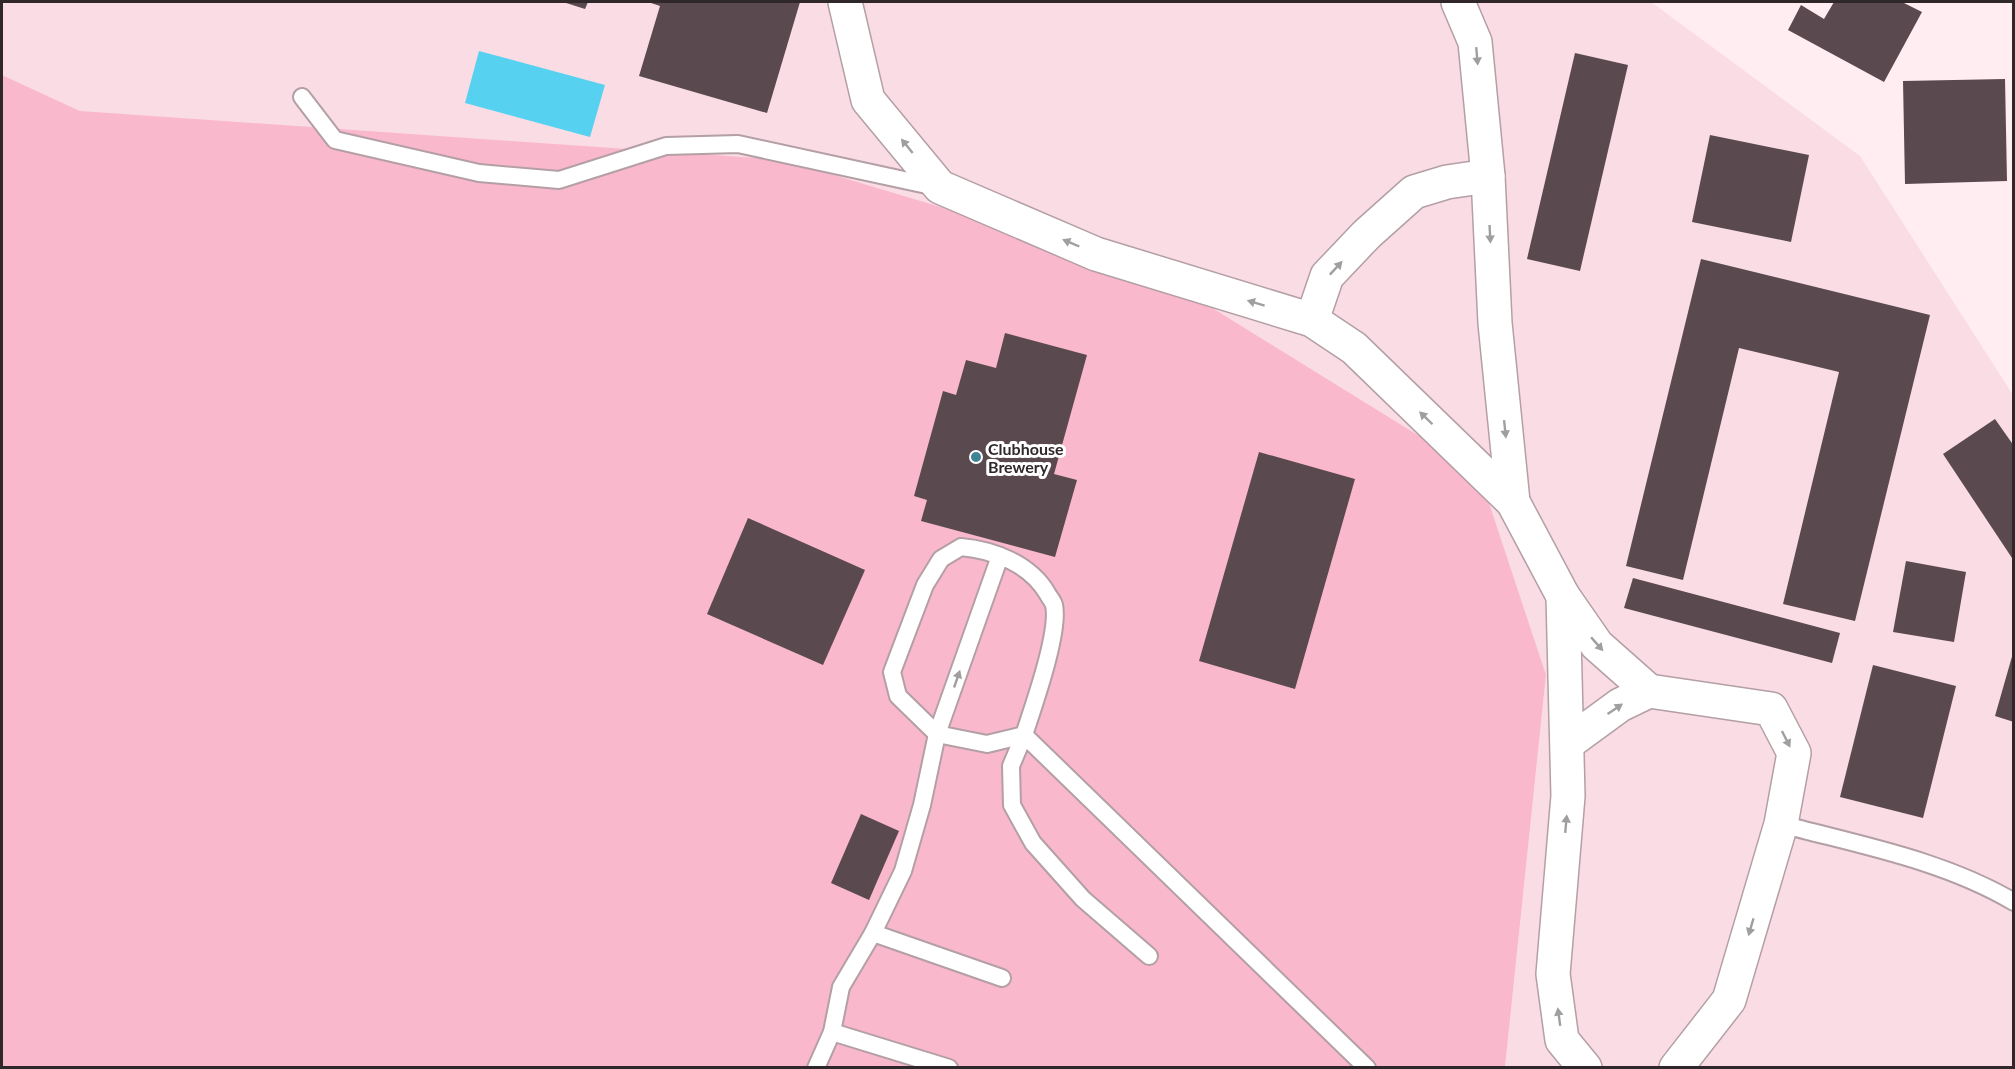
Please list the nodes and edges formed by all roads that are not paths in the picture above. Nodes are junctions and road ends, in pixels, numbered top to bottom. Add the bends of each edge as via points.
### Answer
1 (845, 2) edge
2 (1458, 2) edge
3 (302, 97) dead end
4 (1488, 176) junction
5 (940, 187) junction
6 (1312, 320) junction
7 (1513, 502) junction
8 (1000, 556) junction
9 (1563, 596) junction
10 (1649, 691) junction
11 (937, 734) junction
12 (1024, 735) junction
13 (1568, 743) junction
14 (1781, 824) junction
15 (2013, 902) edge
16 (873, 933) junction
17 (1149, 956) dead end
18 (1002, 978) dead end
19 (832, 1032) junction
20 (816, 1068) edge
21 (949, 1068) edge
22 (1367, 1068) edge
23 (1585, 1068) edge
24 (1676, 1068) edge

5 -> 1 street via 868,100
2 -> 4 street via 1475,42
3 - 5 lane via 335,140 479,173 559,180 666,146 738,144
6 -> 4 street via 1328,276 1413,192
4 -> 7 street via 1495,323
6 -> 5 street via 1096,254
7 -> 6 street via 1354,348
7 - 9 street
11 -> 8 lane
8 - 11 lane via 961,547 941,559 925,585 892,672 898,696
8 - 12 lane via 1040,581 1054,605 1054,629
9 -> 10 street via 1597,645
9 - 13 street
13 -> 10 street via 1620,705
10 -> 14 street via 1771,709 1794,753
11 - 12 lane via 987,744
11 - 16 lane via 903,871
12 - 17 lane via 1011,766 1012,806 1022,824 1033,843 1083,899
12 - 22 lane
23 -> 13 street via 1563,1040 1553,974 1568,796
14 - 15 lane via 1933,866
14 -> 24 street via 1730,1000
16 - 18 lane
16 - 19 lane via 841,987
19 - 20 lane
19 - 21 lane

